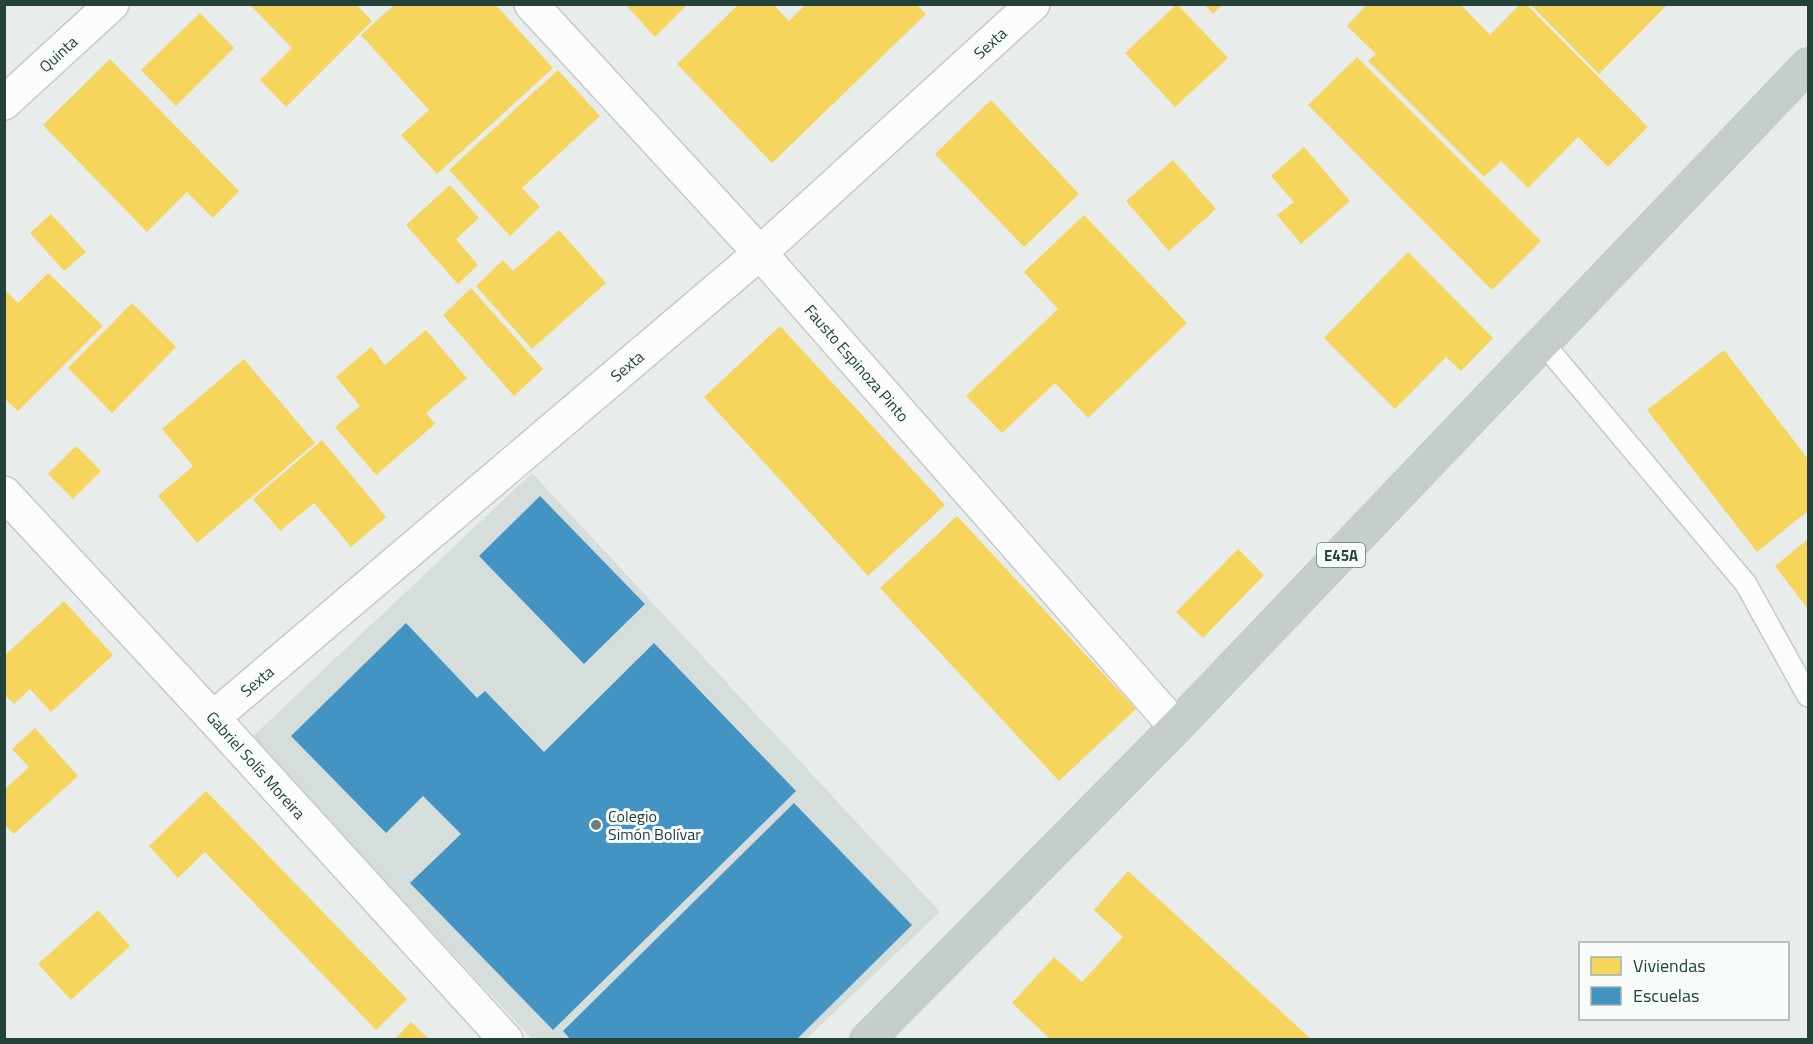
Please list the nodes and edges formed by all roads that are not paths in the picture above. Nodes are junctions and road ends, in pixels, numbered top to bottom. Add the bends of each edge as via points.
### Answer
1 (112, 4) edge
2 (531, 4) edge
3 (1033, 4) edge
4 (1809, 65) edge
5 (4, 103) edge
6 (760, 253) junction
7 (1543, 343) junction
8 (4, 493) edge
9 (1809, 696) edge
10 (213, 718) junction
11 (1176, 727) junction
12 (506, 1040) edge
13 (867, 1040) edge

1 - 5 street, Quinta
2 - 6 street, Fausto Espinoza Pinto
3 - 6 street, Sexta
4 - 7 highway, E45A
6 - 10 street, Sexta
6 - 11 street, Fausto Espinoza Pinto
7 - 9 lane via 1746,584
7 - 11 highway, E45A
8 - 10 street, Gabriel Solís Moreira
10 - 12 street, Gabriel Solís Moreira
11 - 13 highway, E45A

